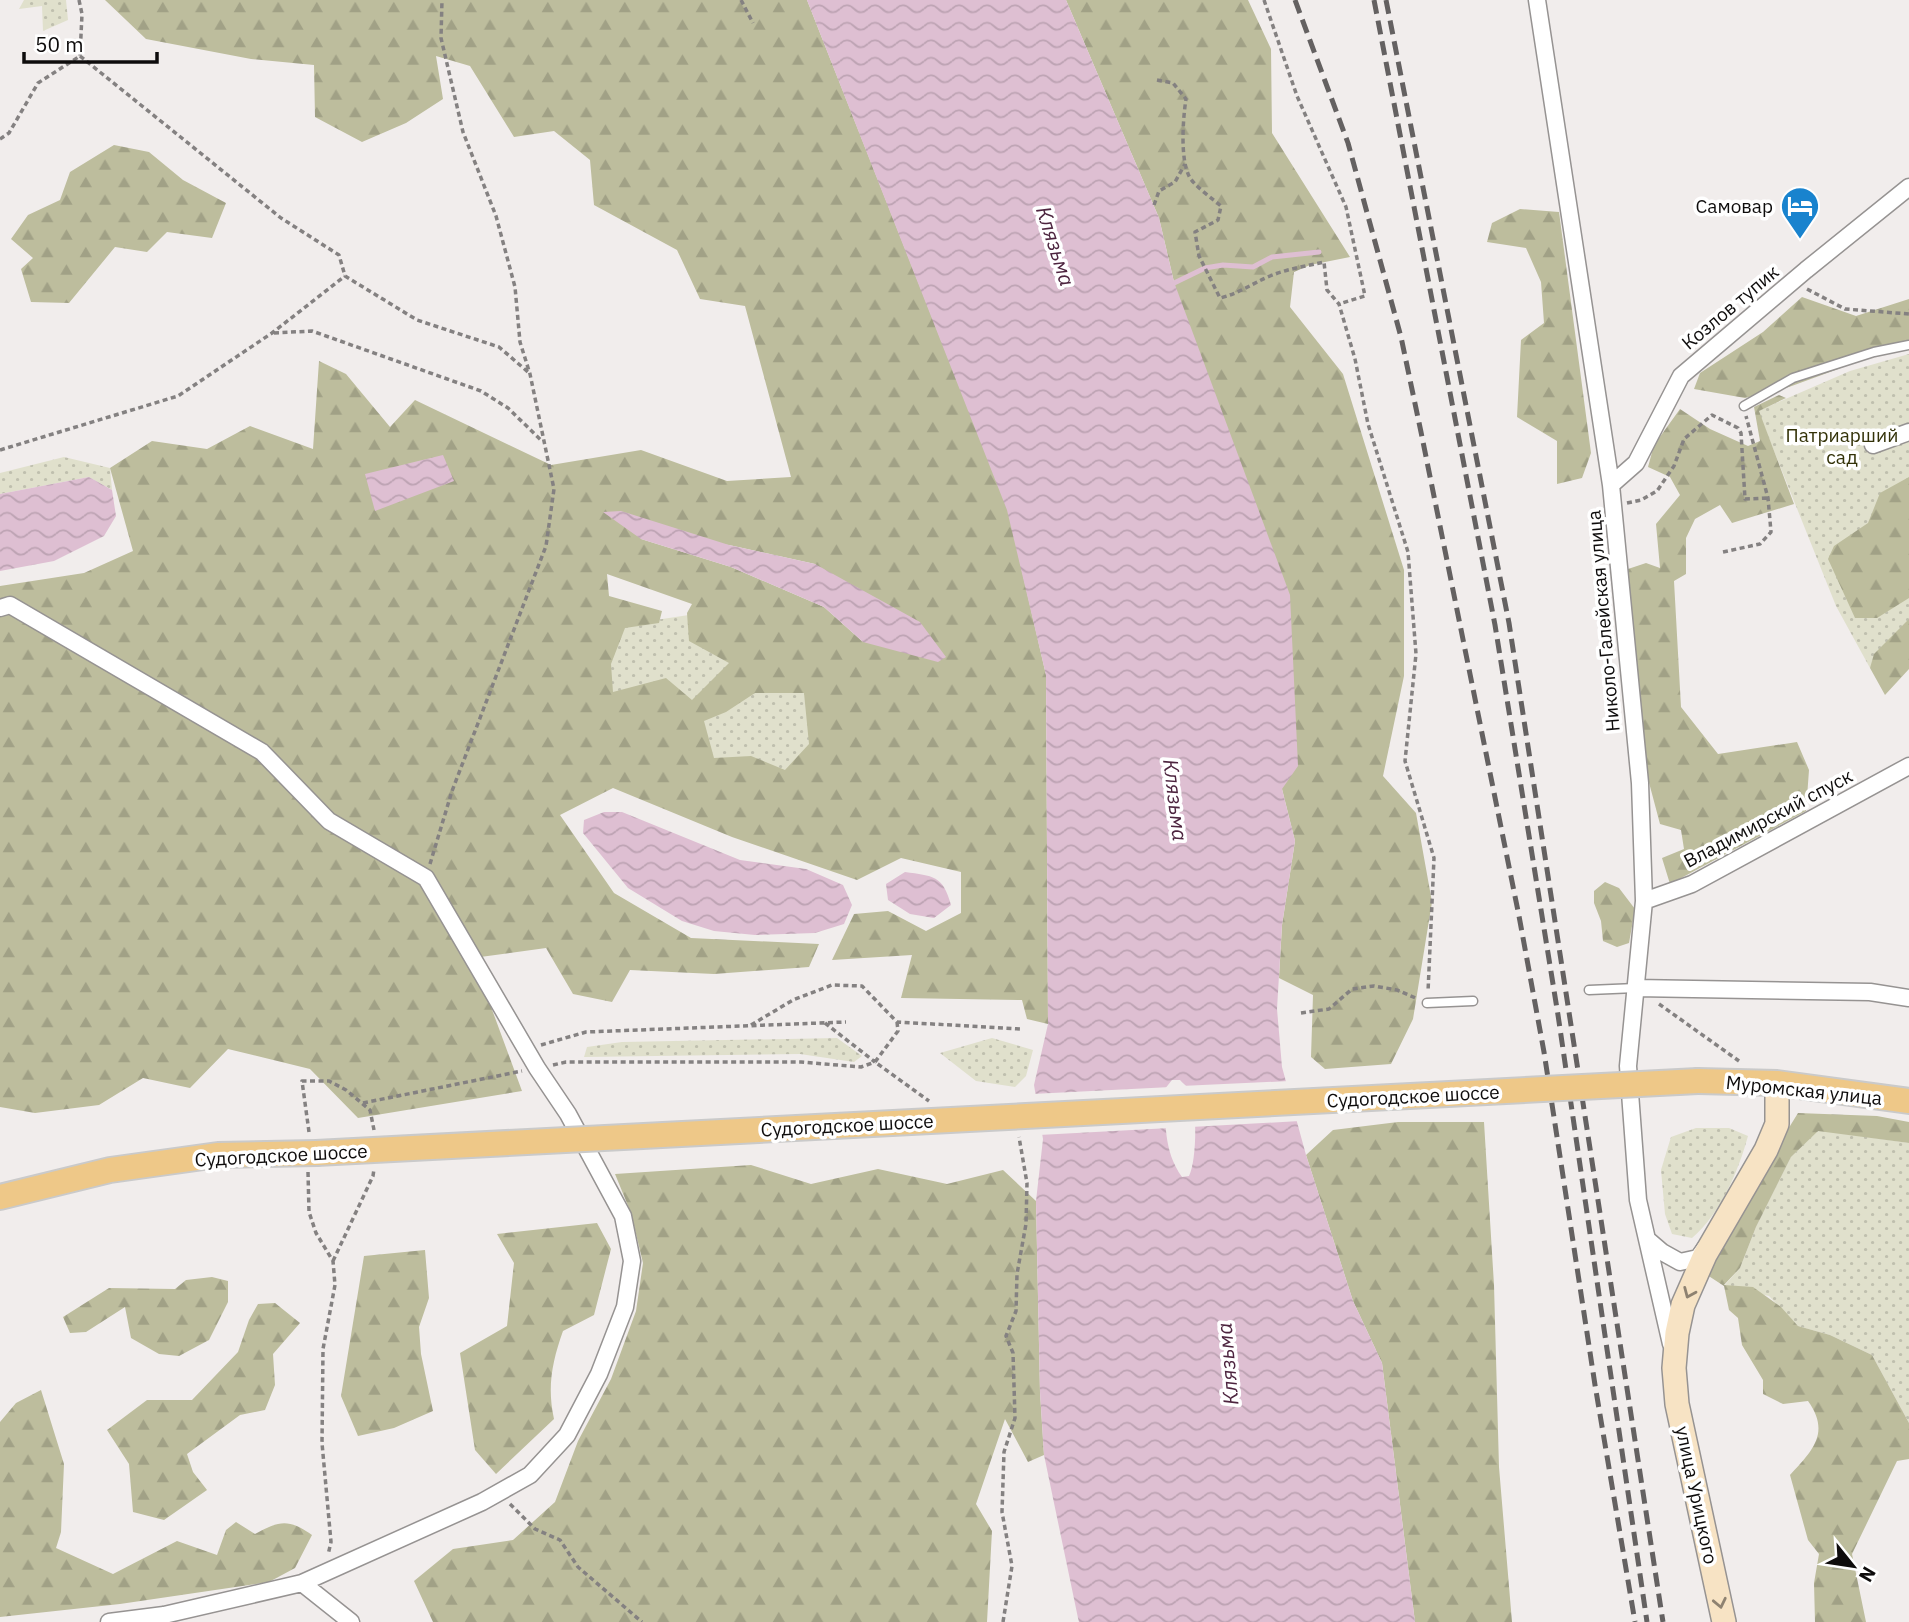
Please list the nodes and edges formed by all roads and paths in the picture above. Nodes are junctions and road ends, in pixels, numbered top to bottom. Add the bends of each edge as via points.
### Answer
1 (79, 0) edge
2 (442, 0) edge
3 (741, 0) edge
4 (1264, 0) edge
5 (1537, 0) edge
6 (753, 23) dead end
7 (80, 56) junction
8 (1157, 80) dead end
9 (0, 139) edge
10 (1186, 162) junction
11 (1909, 187) edge
12 (1154, 205) dead end
13 (345, 276) junction
14 (1792, 282) junction
15 (1339, 304) junction
16 (1909, 314) edge
17 (272, 333) junction
18 (1909, 345) edge
19 (530, 374) junction
20 (1744, 406) joint
21 (1909, 432) edge
22 (544, 443) junction
23 (1873, 445) dead end
24 (0, 450) edge
25 (1611, 485) junction
26 (1768, 498) junction
27 (1613, 506) junction
28 (1723, 552) dead end
29 (0, 608) edge
30 (1909, 766) edge
31 (426, 878) junction
32 (1644, 901) junction
33 (1636, 988) junction
34 (1589, 990) dead end
35 (1909, 998) edge
36 (1473, 1001) dead end
37 (1427, 1003) junction
38 (1301, 1013) dead end
39 (1673, 1014) dead end
40 (846, 1022) dead end
41 (897, 1022) junction
42 (824, 1023) junction
43 (750, 1026) junction
44 (1021, 1029) dead end
45 (526, 1049) junction
46 (875, 1062) junction
47 (1740, 1062) dead end
48 (537, 1068) junction
49 (1698, 1081) joint
50 (1777, 1083) junction
51 (1909, 1101) edge
52 (363, 1103) junction
53 (938, 1107) dead end
54 (369, 1110) dead end
55 (1016, 1132) dead end
56 (311, 1152) junction
57 (362, 1195) dead end
58 (0, 1197) edge
59 (1718, 1231) junction
60 (1648, 1240) junction
61 (333, 1261) junction
62 (1674, 1368) junction
63 (498, 1493) junction
64 (324, 1573) junction
65 (302, 1583) junction
66 (109, 1622) edge
67 (351, 1622) edge
68 (642, 1622) edge
69 (1003, 1622) edge
70 (1724, 1622) edge

1 - 7 path
2 - 19 path via 441,38 463,132 496,216 515,286 520,342
3 - 6 path
4 - 15 path via 1297,96 1346,207 1364,296
5 - 25 street, Николо-Галейская улица
7 - 9 path via 38,83 9,133
7 - 13 path via 281,218 338,255
8 - 10 path via 1173,83 1186,99
10 - 12 path via 1175,182 1159,191
10 - 15 path via 1189,177 1221,206 1218,220 1195,232 1199,256 1220,298 1239,294 1273,274 1324,262 1326,290
11 - 14 street, Козлов тупик
13 - 17 path
13 - 19 path via 417,320 499,347
14 - 16 path via 1844,309
14 - 25 street, Козлов тупик via 1681,376 1636,463
15 - 37 path via 1368,424 1408,552 1416,654 1405,761 1434,858
17 - 22 path via 312,331 481,391 508,408
17 - 24 path via 178,396
18 - 20 lane via 1793,378
19 - 22 path
20 - 26 path
21 - 23 street
22 - 31 path via 554,489 546,546 452,791
25 - 27 street, Николо-Галейская улица
26 - 27 path via 1745,499 1741,433 1712,415 1684,439 1657,492
26 - 28 path via 1771,532 1760,544
27 - 32 street, Николо-Галейская улица via 1640,783
29 - 31 street via 10,605 262,752 329,821
30 - 32 street, Владимирский спуск via 1692,884
31 - 45 street
32 - 33 street, Николо-Галейская улица
33 - 34 lane
33 - 35 street via 1870,992
33 - 60 street, Николо-Галейская улица via 1628,1066 1638,1200
36 - 37 lane
37 - 38 path via 1374,986 1352,989 1329,1009
39 - 47 path
40 - 42 path
41 - 43 path via 863,986 832,985 793,1000
41 - 44 path
41 - 46 path via 898,1031
42 - 43 path
42 - 46 path
43 - 45 path via 586,1032
45 - 48 street
46 - 48 path via 861,1067 801,1062 566,1062
46 - 53 path
48 - 52 path
48 - 63 street via 568,1114 623,1216 632,1261 625,1307 599,1374 567,1435 530,1475
49 - 50 main road, Муромская улица
49 - 56 main road, Судогодское шоссе, bridge
50 - 51 main road, Муромская улица
50 - 59 street, улица Урицкого via 1777,1124
52 - 54 path
52 - 56 path via 329,1081 302,1081
55 - 69 path via 1027,1182 1026,1224 1016,1311 1006,1336 1013,1353 1014,1418 1004,1452 1002,1512 1012,1566
56 - 58 main road, Судогодское шоссе via 218,1155 110,1170
56 - 61 path via 309,1212
57 - 61 path
59 - 60 street, улица Урицкого via 1698,1258 1680,1262
59 -> 62 street, улица Урицкого via 1683,1305
60 - 62 street, улица Урицкого
61 - 64 path via 335,1285 323,1349 323,1443 331,1542
62 -> 70 street, улица Урицкого via 1677,1404
63 - 64 street
63 - 68 path via 535,1529 559,1540 578,1567
64 - 65 street
65 - 66 street via 164,1615
65 - 67 street

